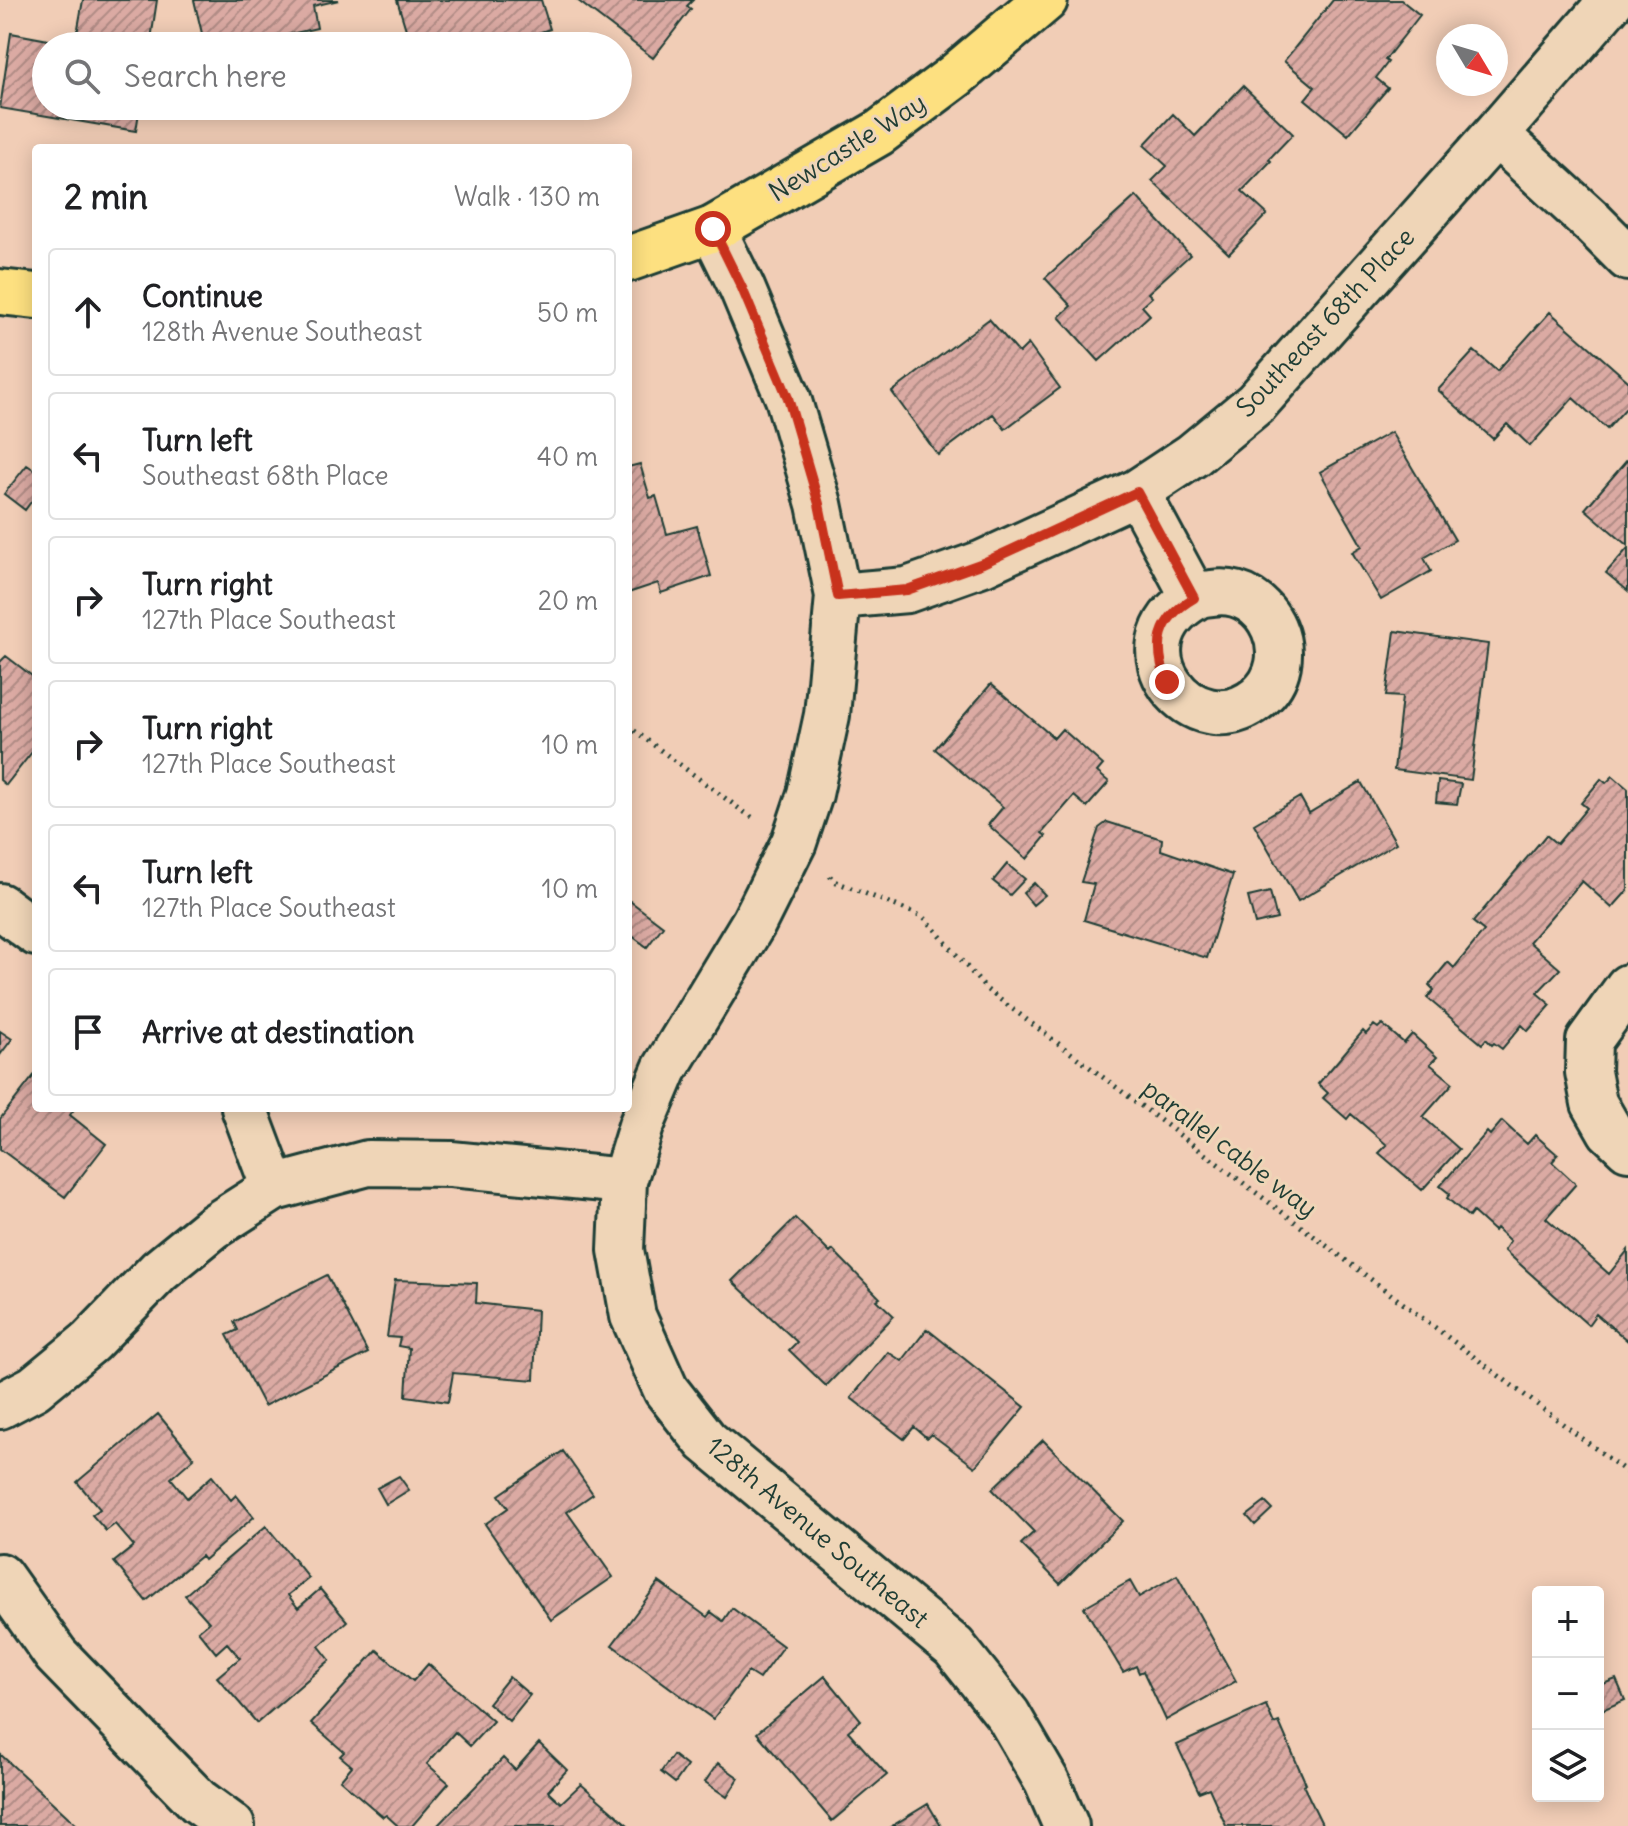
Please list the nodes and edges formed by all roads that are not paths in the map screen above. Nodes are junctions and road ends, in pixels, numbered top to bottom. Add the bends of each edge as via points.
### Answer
1 (1045, 0) edge
2 (1612, 0) edge
3 (1496, 134) junction
4 (713, 229) junction
5 (632, 258) edge
6 (1628, 258) edge
7 (0, 292) edge
8 (32, 296) edge
9 (1137, 492) junction
10 (838, 596) junction
11 (1194, 598) dead end
12 (0, 906) edge
13 (32, 930) edge
14 (1628, 987) edge
15 (246, 1112) edge
16 (1628, 1148) edge
17 (624, 1181) junction
18 (274, 1188) junction
19 (0, 1406) edge
20 (0, 1576) edge
21 (232, 1826) edge
22 (1066, 1826) edge

1 - 4 main road, Newcastle Way via 879,133
2 - 3 street, Southeast 68th Place
3 - 6 street
3 - 9 street, Southeast 68th Place via 1256,403
4 - 5 main road, Newcastle Way
4 - 10 street, 128th Avenue Southeast via 788,398 819,504
7 - 8 main road
9 - 10 street, Southeast 68th Place via 971,568 907,590
9 - 11 street
10 - 17 street, 128th Avenue Southeast via 827,715 794,842 754,922 665,1069
12 - 13 street
14 - 16 street via 1589,1041 1588,1072 1594,1103 1610,1131
15 - 18 street
17 - 18 street via 451,1164 368,1163
17 - 22 street, 128th Avenue Southeast via 621,1250 633,1316 666,1390 706,1441 954,1647 1008,1715
18 - 19 street via 213,1227 159,1271 90,1342 34,1388
20 - 21 street via 56,1655 198,1801

